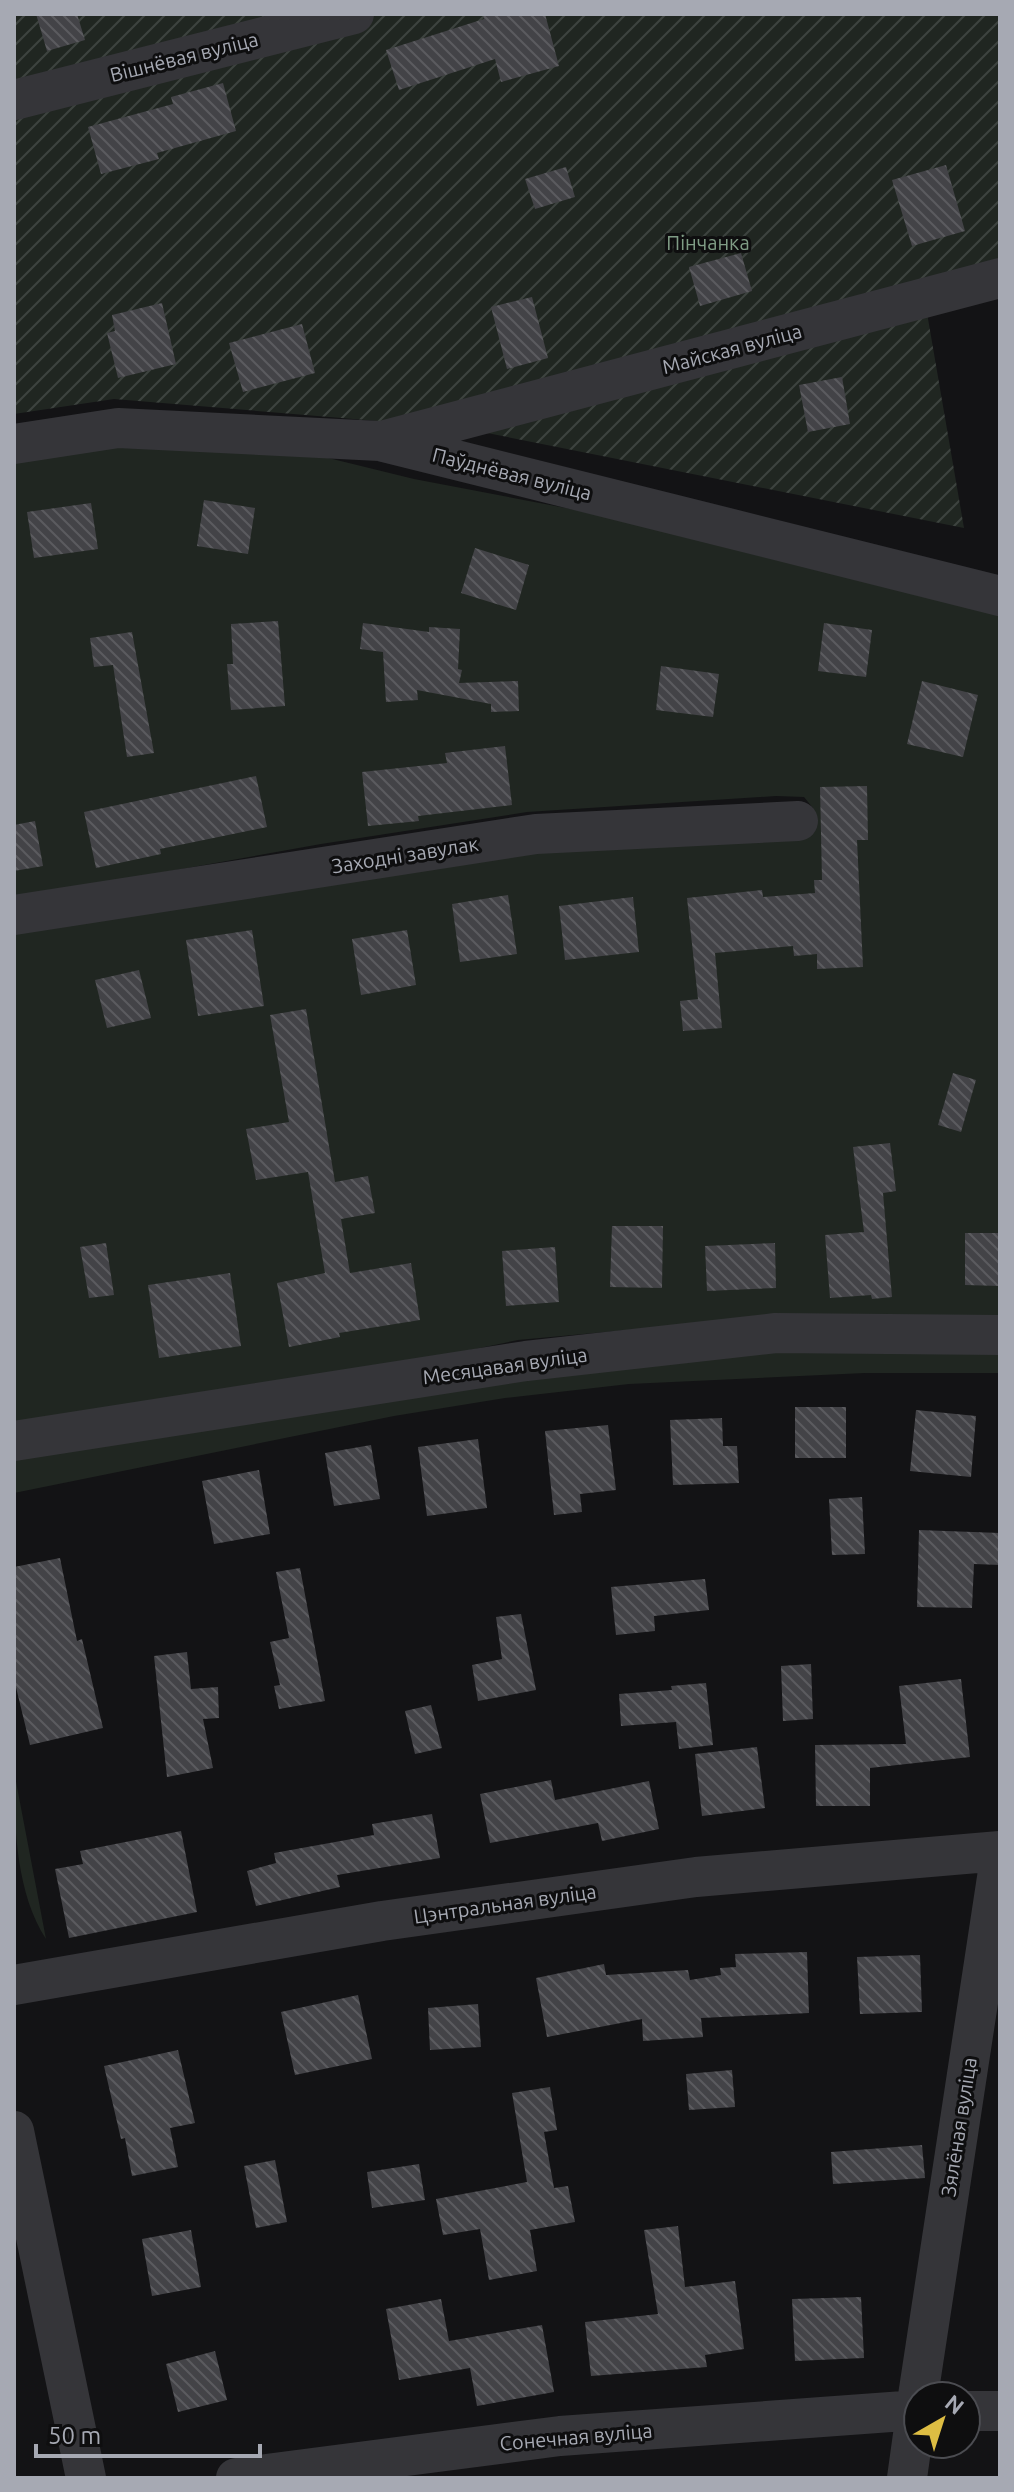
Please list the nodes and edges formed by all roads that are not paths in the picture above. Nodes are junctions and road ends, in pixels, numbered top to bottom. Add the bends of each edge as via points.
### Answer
1 (354, 14) edge
2 (14, 100) edge
3 (1000, 278) edge
4 (380, 441) junction
5 (14, 444) edge
6 (1000, 596) edge
7 (798, 821) dead end
8 (14, 915) edge
9 (1000, 1335) edge
10 (14, 1441) edge
11 (1000, 1851) edge
12 (1000, 1858) edge
13 (14, 1985) edge
14 (14, 2131) edge
15 (922, 2380) edge
16 (902, 2405) edge
17 (86, 2478) edge
18 (236, 2478) edge

1 - 2 street, Вішнёвая вуліца
3 - 4 street, Майская вуліца
4 - 5 street, Паўднёвая вуліца via 118,428
4 - 6 street, Паўднёвая вуліца
7 - 8 street, Заходні завулак via 536,834
9 - 10 street, Месяцавая вуліца via 776,1333 526,1361
11 - 13 street, Цэнтральная вуліца via 696,1877 382,1921
12 - 15 street, Зялёная вуліца
14 - 17 street
16 - 18 street, Сонечная вуліца via 560,2436

